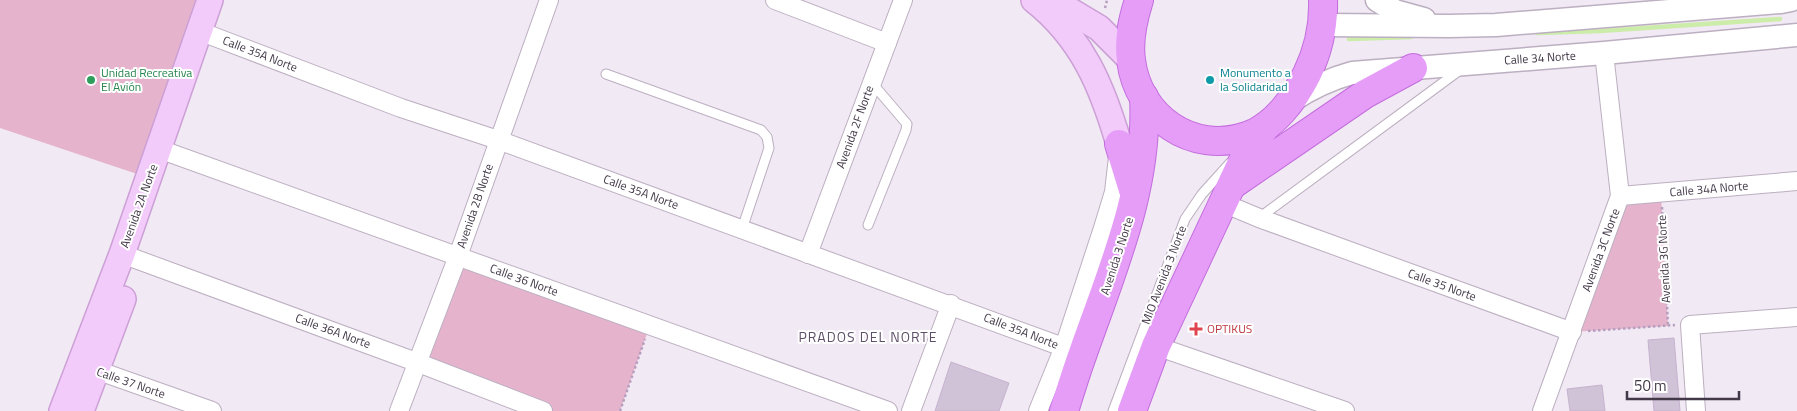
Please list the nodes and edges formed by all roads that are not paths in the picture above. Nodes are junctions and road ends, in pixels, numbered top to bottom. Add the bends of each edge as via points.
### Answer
1 (210, 0) edge
2 (228, 0) edge
3 (549, 0) edge
4 (775, 0) edge
5 (902, 0) edge
6 (1034, 0) edge
7 (1048, 0) edge
8 (1140, 0) edge
9 (1377, 0) edge
10 (1791, 0) edge
11 (1322, 13) edge
12 (1449, 26) junction
13 (207, 34) junction
14 (1797, 35) edge
15 (887, 43) junction
16 (1604, 53) junction
17 (1131, 60) junction
18 (1469, 63) junction
19 (1413, 68) junction
20 (606, 74) dead end
21 (872, 83) junction
22 (1144, 96) junction
23 (1290, 101) junction
24 (1263, 127) junction
25 (498, 140) junction
26 (1119, 144) junction
27 (167, 151) junction
28 (1797, 181) edge
29 (1227, 194) junction
30 (1135, 196) junction
31 (1620, 196) junction
32 (1259, 218) junction
33 (868, 225) dead end
34 (742, 229) junction
35 (808, 254) junction
36 (458, 256) junction
37 (130, 257) junction
38 (950, 304) junction
39 (1797, 317) edge
40 (1572, 332) junction
41 (1156, 346) junction
42 (1073, 350) junction
43 (416, 362) junction
44 (88, 367) junction
45 (62, 411) edge
46 (81, 411) edge
47 (212, 411) edge
48 (399, 411) edge
49 (543, 411) edge
50 (888, 411) edge
51 (911, 411) edge
52 (1038, 411) edge
53 (1064, 411) edge
54 (1114, 411) edge
55 (1132, 411) edge
56 (1345, 411) edge
57 (1542, 411) edge
58 (1696, 411) edge

1 - 13 main road, Avenida 2A Norte
2 - 13 main road, Avenida 2A Norte
3 - 25 street, Avenida 2B Norte
4 - 15 street
5 - 15 street, Avenida 2F Norte
6 - 26 main road via 1072,38 1084,55 1108,108
7 - 17 main road via 1099,28
8 - 17 main road via 1133,20
9 - 12 street via 1395,11
10 - 12 street
11 - 12 street
11 - 23 main road via 1315,57
13 - 25 street, Calle 35A Norte via 401,108
13 - 27 main road, Avenida 2A Norte
14 - 16 street, Calle 34 Norte
15 - 21 street, Avenida 2F Norte
16 - 18 street, Calle 34 Norte
16 - 31 street, Avenida 3C Norte
17 - 22 main road
18 - 19 street, Calle 34 Norte
18 - 32 lane
19 - 23 street, Calle 34 Norte via 1344,75 1313,87
19 - 29 main road via 1364,94
20 - 34 lane via 761,130 768,137 769,148
21 - 33 lane via 907,124
21 - 35 street, Avenida 2F Norte
22 - 24 main road via 1170,127 1194,139 1218,142 1247,136
22 - 30 main road, Avenida 3 Norte via 1143,143
23 - 24 main road
24 - 29 main road
24 - 54 lane, MIO Avenida 3 Norte via 1202,194 1185,219
25 - 34 street, Calle 35A Norte
25 - 36 street, Avenida 2B Norte
26 - 30 main road
26 - 42 street, Avenida 3 Norte via 1114,192
27 - 36 street, Calle 36 Norte
27 - 37 main road, Avenida 2A Norte
28 - 31 street, Calle 34A Norte
29 - 32 street, Calle 35 Norte
29 - 41 main road
30 - 42 main road, Avenida 3 Norte via 1123,240
31 - 40 street, Avenida 3C Norte
32 - 40 street, Calle 35 Norte
34 - 35 street, Calle 35A Norte
35 - 38 street, Calle 35A Norte
36 - 43 street, Avenida 2B Norte
36 - 50 street, Calle 36 Norte
37 - 43 street, Calle 36A Norte
37 - 44 main road, Avenida 2A Norte
38 - 42 street, Calle 35A Norte
38 - 51 street
39 - 58 street via 1690,325
40 - 57 street, Avenida 3C Norte
41 - 55 main road
41 - 56 street
42 - 52 street, Avenida 3 Norte
42 - 53 main road, Avenida 3 Norte
43 - 48 street, Avenida 2B Norte
43 - 49 street, Calle 36A Norte
44 - 45 main road, Avenida 2A Norte
44 - 46 main road, Avenida 2A Norte
44 - 47 street, Calle 37 Norte

